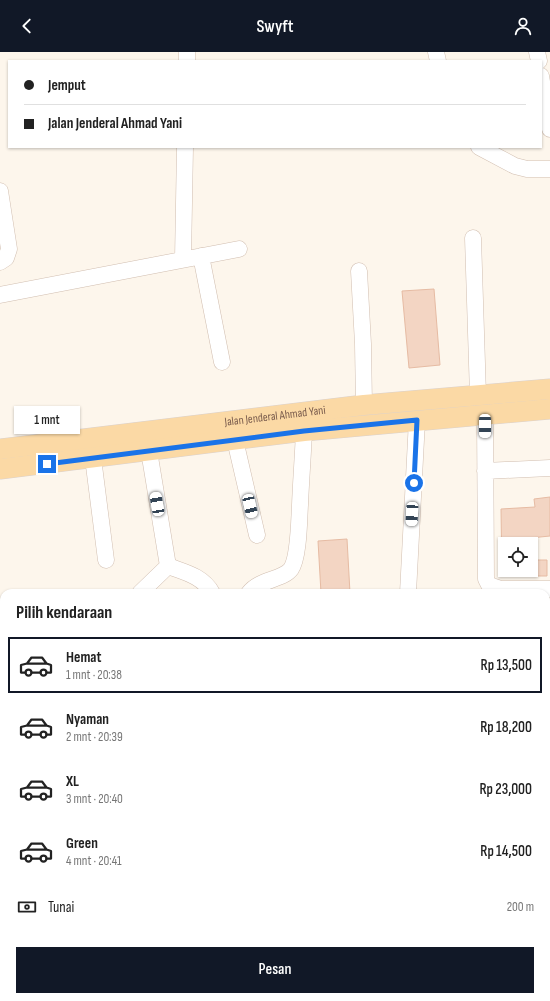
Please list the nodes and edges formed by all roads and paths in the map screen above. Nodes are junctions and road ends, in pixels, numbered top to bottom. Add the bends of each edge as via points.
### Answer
1 (542, 82) edge
2 (550, 129) edge
3 (186, 148) edge
4 (481, 148) edge
5 (550, 168) edge
6 (0, 191) edge
7 (473, 238) dead end
8 (239, 249) dead end
9 (201, 256) junction
10 (183, 259) junction
11 (0, 262) edge
12 (359, 271) dead end
13 (0, 295) edge
14 (222, 362) dead end
15 (550, 389) edge
16 (550, 394) edge
17 (478, 395) junction
18 (364, 405) junction
19 (550, 409) edge
20 (486, 414) junction
21 (417, 420) junction
22 (304, 431) junction
23 (235, 440) junction
24 (0, 449) edge
25 (149, 451) junction
26 (93, 458) junction
27 (550, 468) edge
28 (0, 469) edge
29 (485, 471) junction
30 (257, 535) dead end
31 (106, 560) dead end
32 (168, 566) junction
33 (144, 589) edge
34 (210, 589) edge
35 (252, 589) edge
36 (408, 589) edge
37 (550, 589) edge

1 - 2 street
3 - 10 street
4 - 5 street via 515,166 527,169
6 - 11 street via 10,249 6,258
7 - 17 street
8 - 9 street
9 - 10 street
9 - 14 street
10 - 13 street
12 - 18 street
15 - 16 main road
15 - 17 main road, Jalan Jenderal Ahmad Yani
17 - 18 main road, Jalan Jenderal Ahmad Yani
18 - 24 main road, Jalan Jenderal Ahmad Yani
19 - 20 main road, Jalan Jenderal Ahmad Yani
20 - 21 main road, Jalan Jenderal Ahmad Yani
20 - 29 street
21 - 22 main road, Jalan Jenderal Ahmad Yani
21 - 36 street
22 - 23 main road, Jalan Jenderal Ahmad Yani
22 - 35 street via 298,540 292,566 290,571
23 - 25 main road, Jalan Jenderal Ahmad Yani
23 - 30 street
25 - 26 main road, Jalan Jenderal Ahmad Yani
25 - 32 street
26 - 28 main road, Jalan Jenderal Ahmad Yani
26 - 31 street
27 - 29 street
29 - 37 street via 486,579 489,585 501,589
32 - 33 street
32 - 34 street via 197,578

